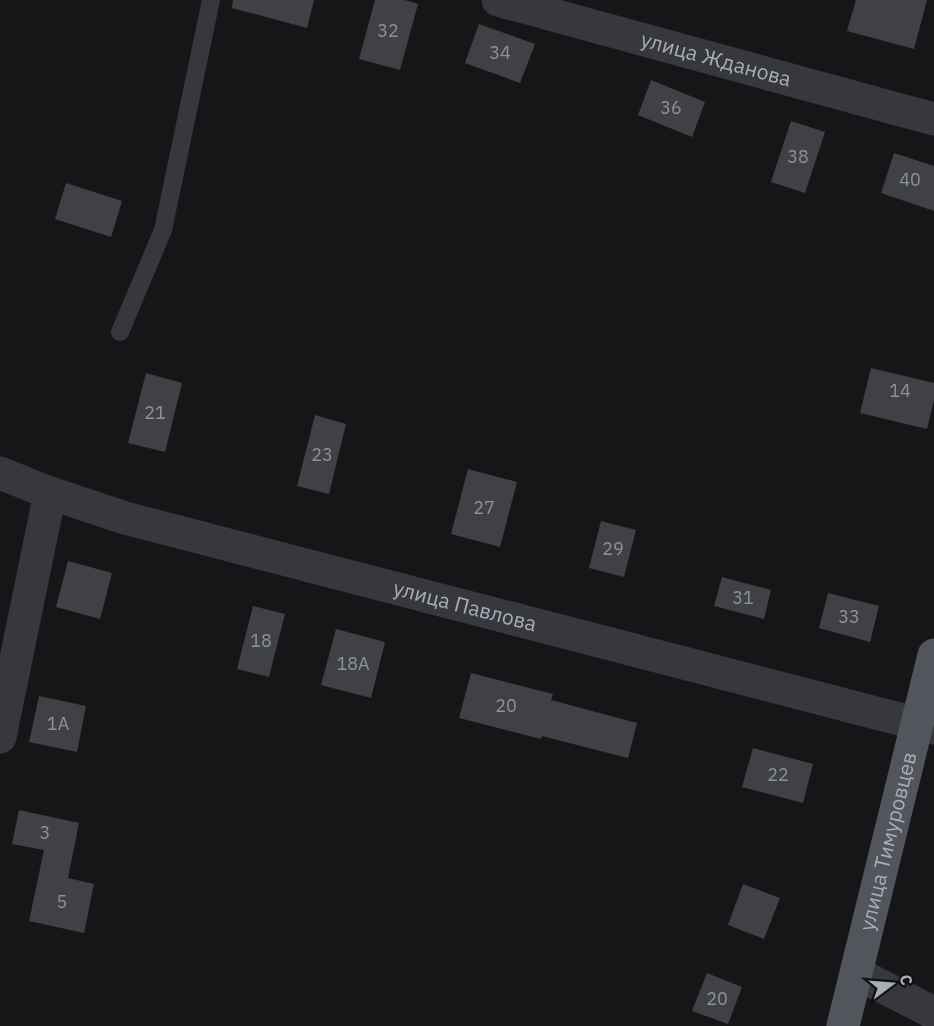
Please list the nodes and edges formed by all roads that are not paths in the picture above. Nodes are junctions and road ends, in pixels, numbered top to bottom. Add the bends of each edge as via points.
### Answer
1 (211, 0) edge
2 (498, 0) edge
3 (934, 119) edge
4 (120, 332) dead end
5 (0, 473) edge
6 (50, 493) junction
7 (934, 655) edge
8 (926, 725) edge
9 (0, 737) edge
10 (856, 973) junction
11 (934, 1013) edge
12 (843, 1026) edge

1 - 4 lane via 163,231
2 - 3 street, улица Жданова
5 - 6 street, улица Павлова
6 - 8 street, улица Павлова via 125,518
6 - 9 street
7 - 8 main road, улица Тимуровцев
8 - 10 main road, улица Тимуровцев
10 - 11 street
10 - 12 main road, улица Тимуровцев

